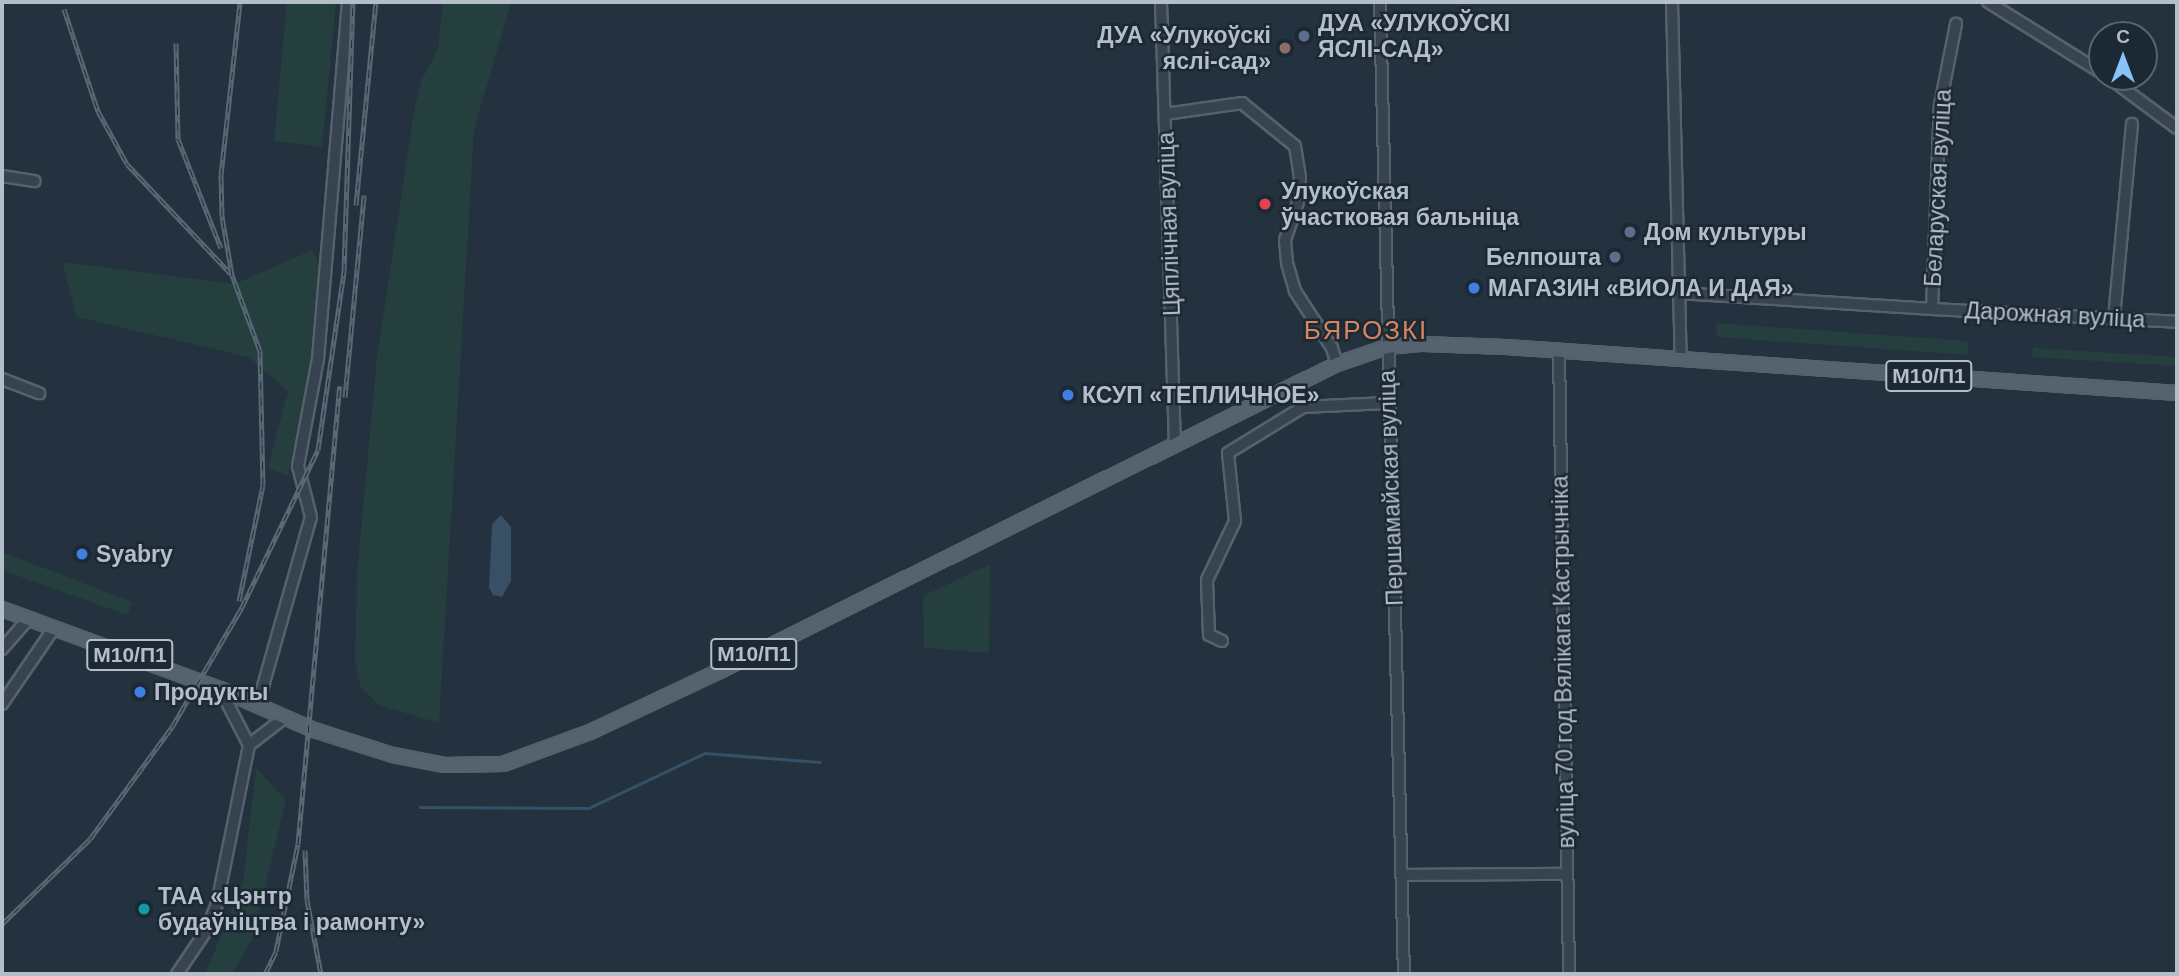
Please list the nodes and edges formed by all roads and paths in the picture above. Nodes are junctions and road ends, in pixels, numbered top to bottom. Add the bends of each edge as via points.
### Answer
1 (348, 2) edge
2 (1161, 2) edge
3 (1380, 2) edge
4 (1672, 2) edge
5 (1988, 2) edge
6 (1956, 24) dead end
7 (2088, 64) edge
8 (2127, 91) edge
9 (1165, 114) junction
10 (2132, 124) dead end
11 (2177, 128) edge
12 (2, 176) edge
13 (35, 181) dead end
14 (1679, 293) junction
15 (1932, 309) junction
16 (2113, 318) junction
17 (2177, 322) edge
18 (1387, 347) junction
19 (1559, 350) junction
20 (1681, 358) junction
21 (1337, 364) junction
22 (2, 379) edge
23 (39, 393) dead end
24 (2177, 393) edge
25 (1387, 403) junction
26 (1175, 446) junction
27 (2, 609) edge
28 (29, 618) junction
29 (54, 628) junction
30 (1222, 641) dead end
31 (2, 649) edge
32 (220, 689) junction
33 (2, 704) edge
34 (258, 704) junction
35 (284, 718) junction
36 (249, 745) junction
37 (1566, 874) junction
38 (1403, 875) junction
39 (177, 974) edge
40 (1404, 974) edge
41 (1569, 974) edge

1 - 34 street via 318,359 298,466 311,517
2 - 9 street, Цяплічная вуліца
3 - 18 street, Першамайская вуліца
4 - 14 street
5 - 7 street
6 - 15 street, Беларуская вуліца via 1940,105
8 - 11 street
9 - 21 street via 1242,103 1295,146 1300,177 1285,240 1287,263 1295,291 1332,348
9 - 26 street, Цяплічная вуліца
10 - 16 street
12 - 13 street
14 - 15 street, Беларуская вуліца
14 - 20 street
15 - 16 street, Дарожная вуліца
16 - 17 street, Дарожная вуліца
18 - 19 main road, М10/П1 via 1423,344
18 - 21 main road, М10/П1
18 - 25 street, Першамайская вуліца
19 - 20 main road, М10/П1
19 - 37 street, вуліца 70 год Вялікага Кастрычніка
20 - 24 main road, М10/П1
21 - 26 main road, М10/П1
22 - 23 street
25 - 30 street via 1303,407 1228,453 1235,521 1207,580 1209,635
25 - 38 street, Першамайская вуліца
26 - 35 main road, М10/П1 via 722,670 590,732 503,764 420,761
27 - 28 main road, М10/П1
28 - 29 main road, М10/П1
28 - 31 street
29 - 32 main road, М10/П1
29 - 33 street
32 - 34 main road, М10/П1
32 - 36 street
34 - 35 main road, М10/П1
35 - 36 street
36 - 39 street via 217,904 206,931
37 - 38 street
37 - 41 street, вуліца 70 год Вялікага Кастрычніка
38 - 40 street, Першамайская вуліца

